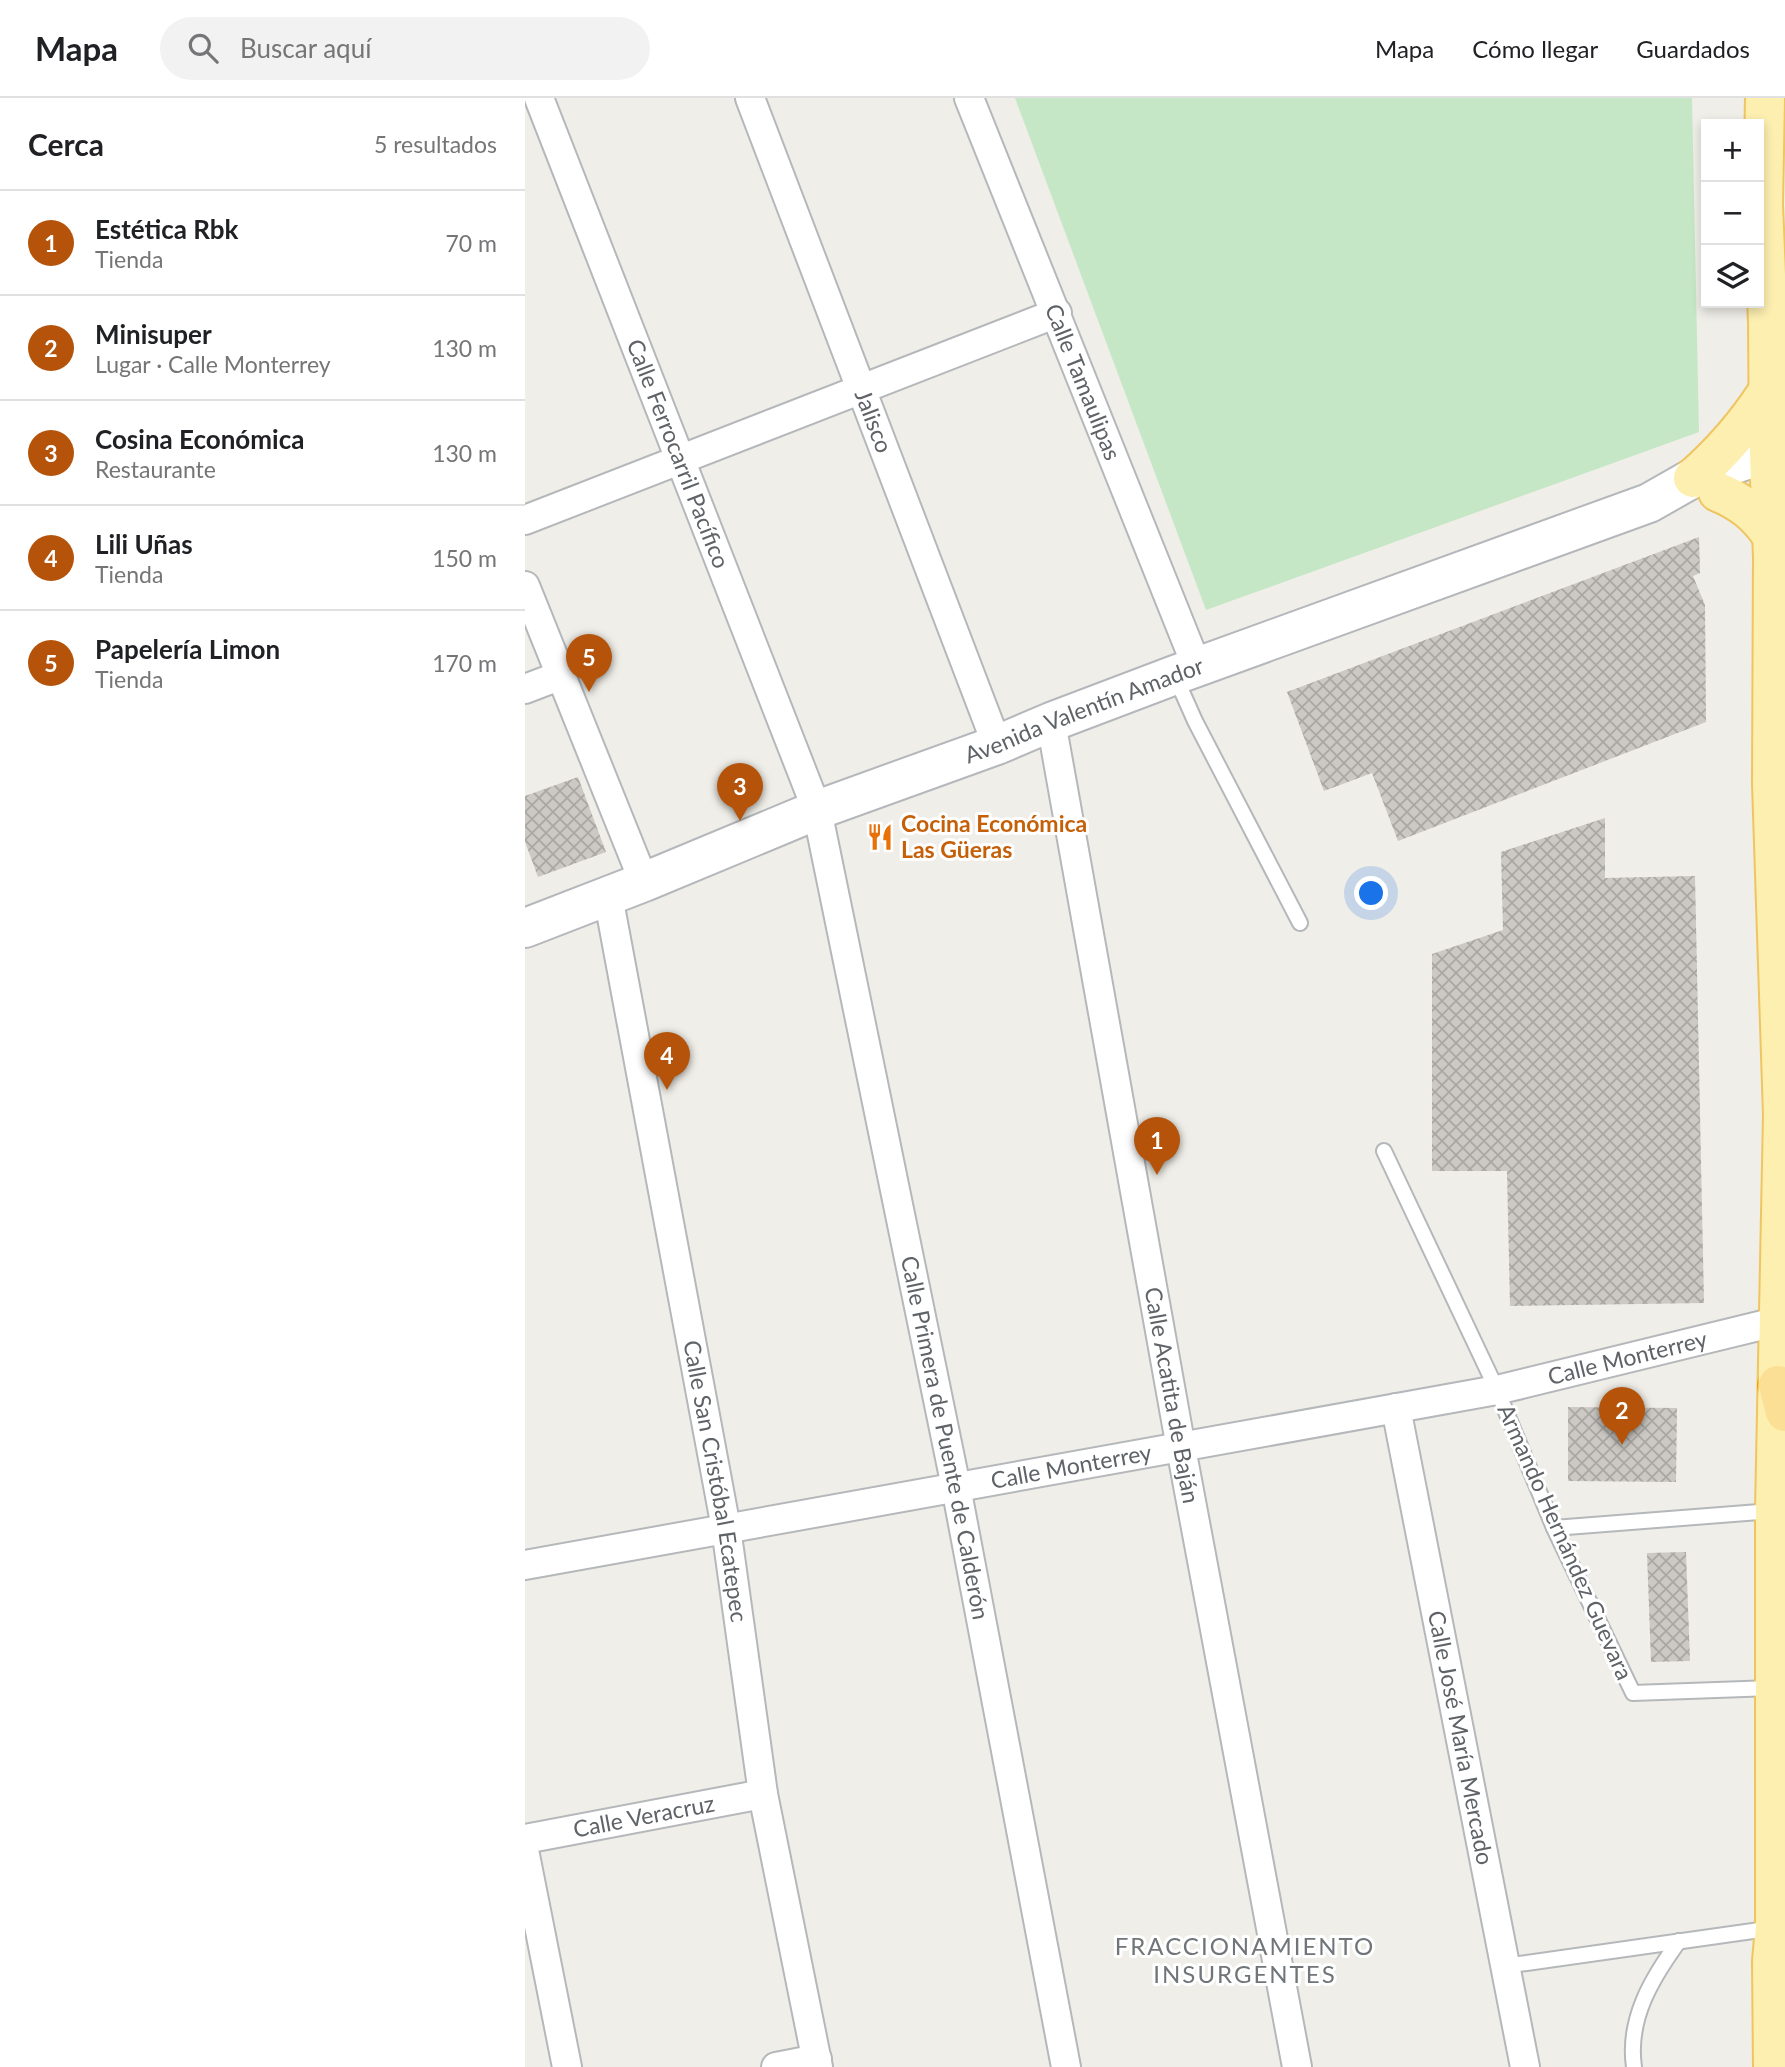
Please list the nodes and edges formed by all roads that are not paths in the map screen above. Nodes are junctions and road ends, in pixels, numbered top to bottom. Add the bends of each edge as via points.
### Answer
1 (540, 98) edge
2 (750, 98) edge
3 (969, 98) edge
4 (1765, 98) edge
5 (1781, 98) edge
6 (1785, 119) edge
7 (1057, 313) junction
8 (1777, 338) edge
9 (862, 390) junction
10 (1768, 391) junction
11 (680, 458) junction
12 (1777, 463) edge
13 (1705, 485) junction
14 (525, 520) edge
15 (1776, 542) edge
16 (525, 586) edge
17 (1186, 671) junction
18 (559, 676) junction
19 (525, 689) edge
20 (1051, 722) junction
21 (1785, 734) edge
22 (997, 746) junction
23 (1772, 783) junction
24 (817, 810) junction
25 (644, 882) junction
26 (608, 896) junction
27 (1300, 923) dead end
28 (525, 928) edge
29 (1384, 1151) dead end
30 (1779, 1321) junction
31 (1497, 1390) junction
32 (1782, 1398) edge
33 (1396, 1408) junction
34 (1181, 1448) junction
35 (956, 1487) junction
36 (1775, 1511) junction
37 (726, 1528) junction
38 (1554, 1528) junction
39 (525, 1565) edge
40 (1774, 1688) junction
41 (764, 1794) junction
42 (525, 1839) edge
43 (525, 1855) edge
44 (1775, 1928) junction
45 (1679, 1941) junction
46 (1505, 1966) junction
47 (817, 2063) edge
48 (567, 2067) edge
49 (776, 2067) edge
50 (1066, 2067) edge
51 (1297, 2067) edge
52 (1525, 2067) edge
53 (1634, 2067) edge
54 (1773, 2067) edge

1 - 11 street, Calle Ferrocarril Pacífico
2 - 9 street, Jalisco
3 - 7 street, Calle Tamaulipas
4 - 8 main road via 1763,205
5 - 6 main road
7 - 9 street
7 - 17 street, Calle Tamaulipas
8 - 10 main road
9 - 11 street
9 - 22 street, Jalisco
10 - 12 main road
10 - 13 main road via 1722,452
11 - 14 street
11 - 24 street, Calle Ferrocarril Pacífico
12 - 13 street, Avenida Valentín Amador
12 - 15 main road
13 - 15 main road via 1749,509
13 - 17 street, Avenida Valentín Amador via 1699,497 1649,503
15 - 23 main road
16 - 18 street
17 - 20 street, Avenida Valentín Amador
17 - 27 lane via 1195,721
18 - 19 street
18 - 25 street
20 - 22 street, Avenida Valentín Amador
20 - 34 street, Calle Acatita de Baján
21 - 23 main road
22 - 24 street, Avenida Valentín Amador
23 - 30 main road via 1783,1115
24 - 25 street, Avenida Valentín Amador
24 - 35 street, Calle Primera de Puente de Calderón
25 - 26 street, Avenida Valentín Amador
26 - 28 street, Avenida Valentín Amador
26 - 37 street, Calle San Cristóbal Ecatepec
29 - 31 lane, Armando Hernández Guevara
30 - 31 street, Calle Monterrey
30 - 32 main road
31 - 33 street, Calle Monterrey
31 - 38 lane, Armando Hernández Guevara
32 - 36 main road
33 - 34 street, Calle Monterrey
33 - 46 street, Calle José María Mercado
34 - 35 street, Calle Monterrey
34 - 51 street, Calle Acatita de Baján
35 - 37 street, Calle Monterrey
35 - 50 street, Calle Primera de Puente de Calderón
36 - 38 lane
36 - 40 main road
37 - 39 street, Calle Monterrey
37 - 41 street, Calle San Cristóbal Ecatepec
38 - 40 lane, Armando Hernández Guevara via 1633,1693
40 - 44 main road
41 - 42 street, Calle Veracruz
41 - 47 street, Calle San Cristóbal Ecatepec
43 - 48 street
44 - 45 lane
44 - 54 main road
45 - 46 lane
45 - 53 lane via 1638,2008
46 - 52 street, Calle José María Mercado
47 - 49 street

